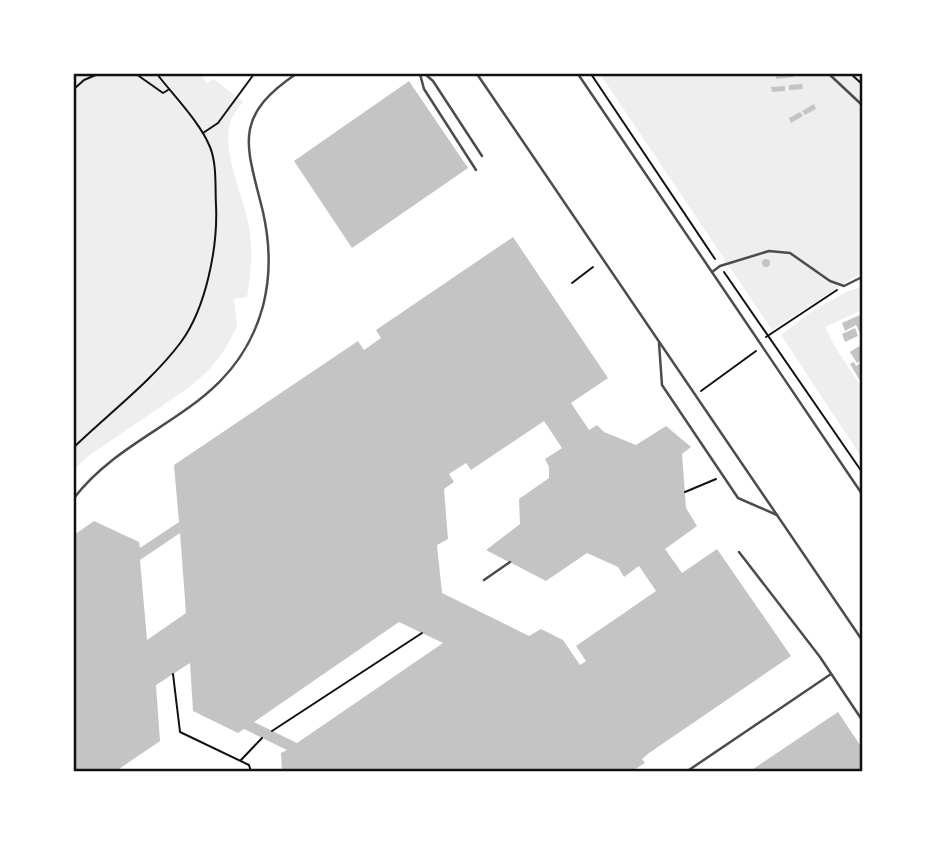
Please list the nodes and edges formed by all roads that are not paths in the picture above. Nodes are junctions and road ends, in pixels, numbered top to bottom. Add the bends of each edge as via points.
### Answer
1 (296, 74) edge
2 (423, 74) edge
3 (477, 74) edge
4 (578, 74) edge
5 (829, 74) edge
6 (863, 105) edge
7 (482, 156) dead end
8 (476, 170) dead end
9 (712, 272) junction
10 (863, 277) edge
11 (658, 340) junction
12 (863, 494) edge
13 (74, 498) edge
14 (777, 514) junction
15 (739, 552) dead end
16 (510, 562) dead end
17 (484, 580) dead end
18 (863, 640) edge
19 (831, 674) junction
20 (863, 720) edge
21 (686, 772) edge

1 - 13 lane via 266,97 248,133 248,157 263,214 269,265 262,307 245,350 206,397 113,460
2 - 7 lane via 433,81
2 - 8 lane via 424,89
3 - 11 lane
4 - 9 lane
5 - 6 lane
9 - 10 lane via 769,251 790,253 844,286
9 - 12 lane
11 - 14 lane
11 - 14 lane via 662,385 707,453 738,498
14 - 18 lane
15 - 19 lane
16 - 17 lane
19 - 20 lane
19 - 21 lane

